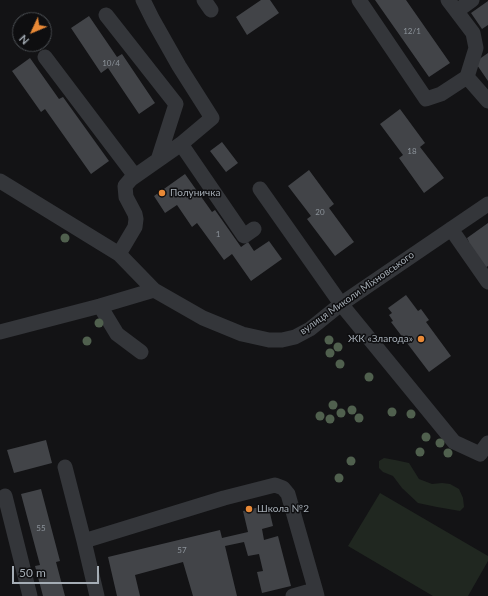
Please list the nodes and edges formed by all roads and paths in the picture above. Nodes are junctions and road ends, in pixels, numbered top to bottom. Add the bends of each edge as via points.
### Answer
1 (143, 0) edge
2 (359, 0) edge
3 (472, 0) edge
4 (452, 5) edge
5 (106, 14) dead end
6 (44, 57) dead end
7 (186, 77) junction
8 (467, 77) junction
9 (488, 101) edge
10 (176, 104) junction
11 (181, 144) junction
12 (158, 160) junction
13 (135, 176) junction
14 (0, 181) edge
15 (260, 189) dead end
16 (488, 204) edge
17 (254, 229) dead end
18 (451, 229) junction
19 (119, 254) junction
20 (488, 282) edge
21 (154, 290) junction
22 (341, 304) junction
23 (100, 306) junction
24 (0, 332) edge
25 (141, 352) dead end
26 (488, 443) edge
27 (65, 467) dead end
28 (5, 496) dead end
29 (84, 541) junction
30 (317, 594) edge
31 (30, 596) edge
32 (97, 596) edge
33 (293, 596) edge

1 - 7 street
2 - 8 street via 426,99 441,94
3 - 4 street
4 - 8 street via 473,33 476,48
5 - 10 street
6 - 13 street
7 - 10 street
7 - 11 street via 212,118
8 - 9 street
10 - 12 street
11 - 12 street
11 - 17 street via 244,236
12 - 13 street
13 - 19 street via 125,186 126,197 135,214 135,227
14 - 19 street, вулиця Миколи Міхновського
15 - 22 street
16 - 18 street, вулиця Миколи Міхновського
18 - 20 street
18 - 22 street, вулиця Миколи Міхновського
19 - 21 street, вулиця Миколи Міхновського
21 - 22 street, вулиця Миколи Міхновського via 203,318 242,334 269,340 294,337 310,329
21 - 23 street
22 - 26 street via 454,442 480,454
23 - 24 street
23 - 25 street via 117,334
27 - 29 street
28 - 31 street
29 - 30 street via 275,485 283,488 288,494
29 - 32 street
30 - 33 street via 307,592

